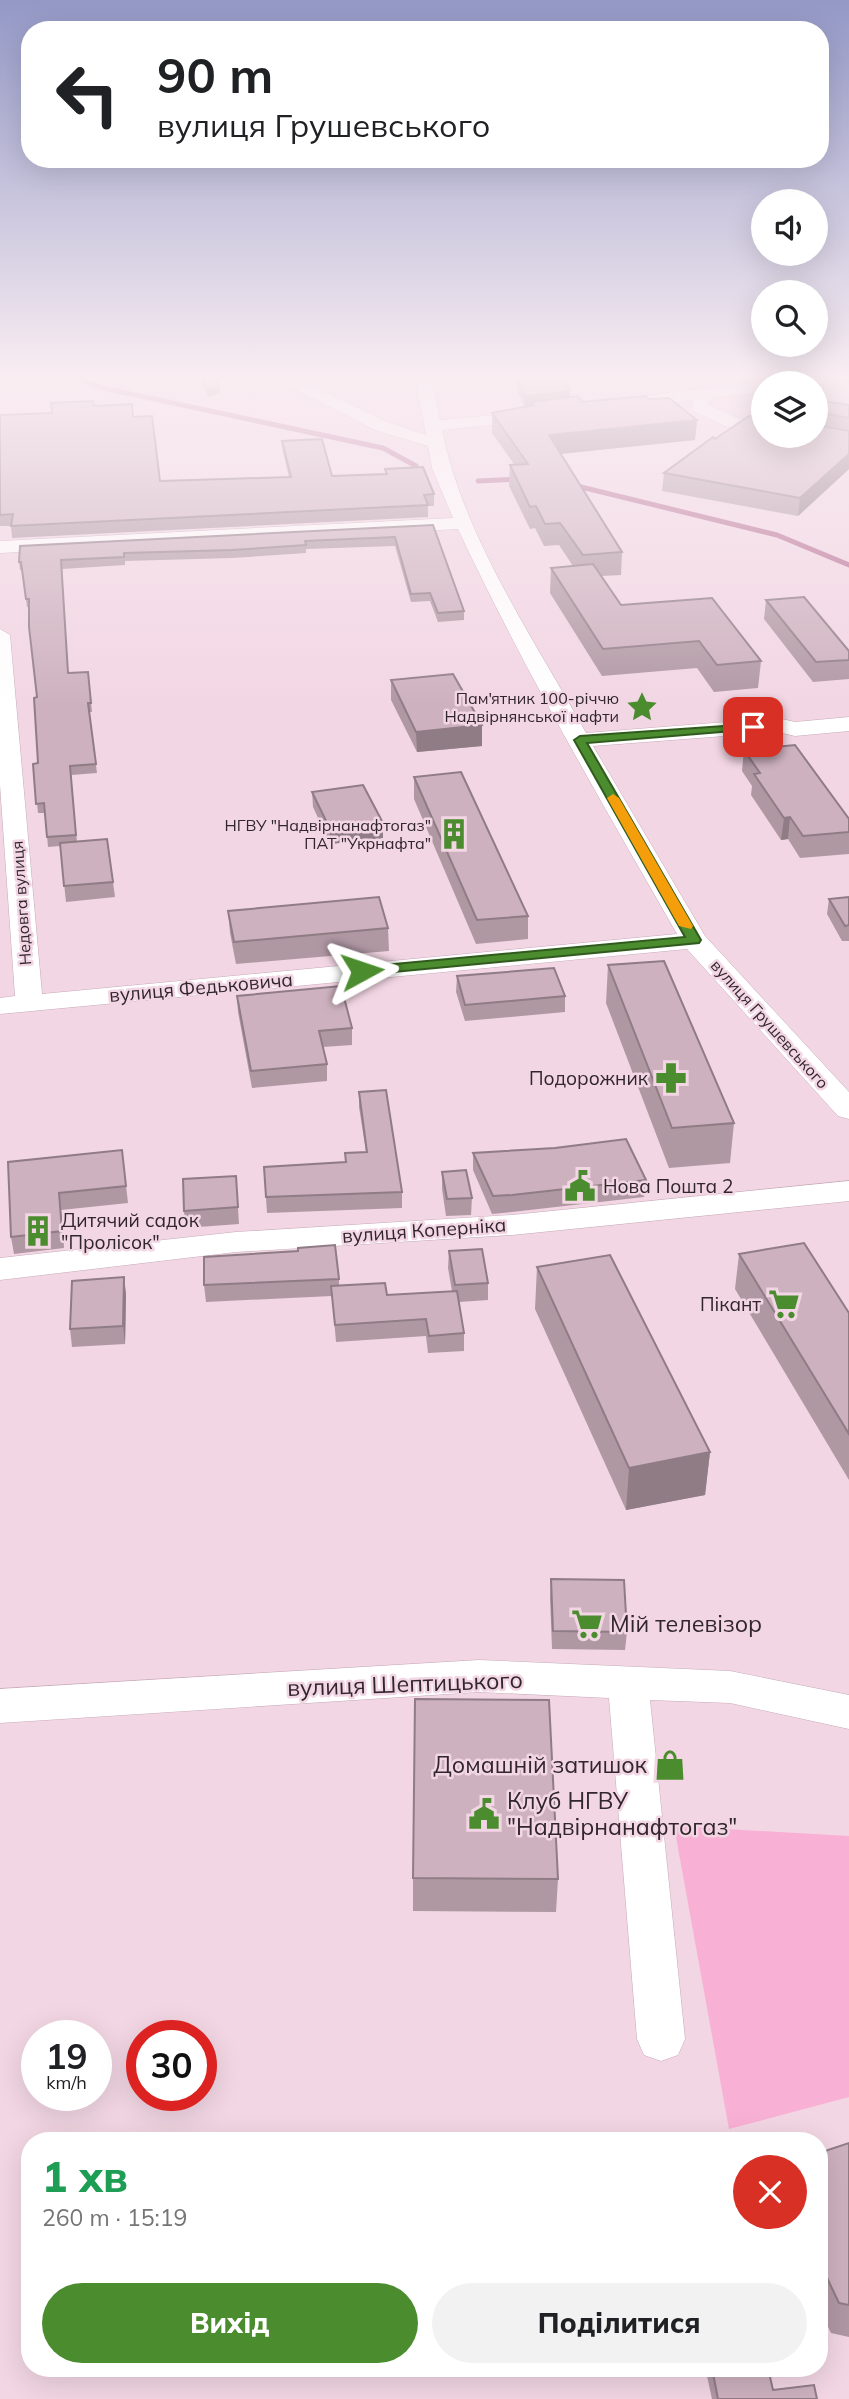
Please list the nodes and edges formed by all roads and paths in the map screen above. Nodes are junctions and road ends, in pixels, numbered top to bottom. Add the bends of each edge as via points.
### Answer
1 (451, 484) edge
2 (464, 523) junction
3 (0, 547) edge
4 (0, 635) edge
5 (849, 712) edge
6 (849, 724) edge
7 (778, 725) junction
8 (580, 740) junction
9 (694, 940) junction
10 (29, 1003) junction
11 (0, 1006) edge
12 (849, 1110) edge
13 (849, 1191) edge
14 (0, 1269) edge
15 (628, 1683) junction
16 (0, 1706) edge
17 (849, 1712) edge
18 (661, 2039) dead end

1 - 2 street, вулиця Грушевського
2 - 3 street
2 - 8 street, вулиця Грушевського
4 - 10 street, Недовга вулиця
5 - 7 street via 791,717
6 - 7 street via 795,729
7 - 8 street
8 - 9 street, вулиця Грушевського
9 - 10 street, вулиця Федьковича
9 - 12 street, вулиця Грушевського
10 - 11 street, вулиця Федьковича
13 - 14 street, вулиця Коперніка via 512,1225 236,1242
15 - 16 street, вулиця Шептицького via 479,1676
15 - 17 street, вулиця Шептицького via 730,1687
15 - 18 street

